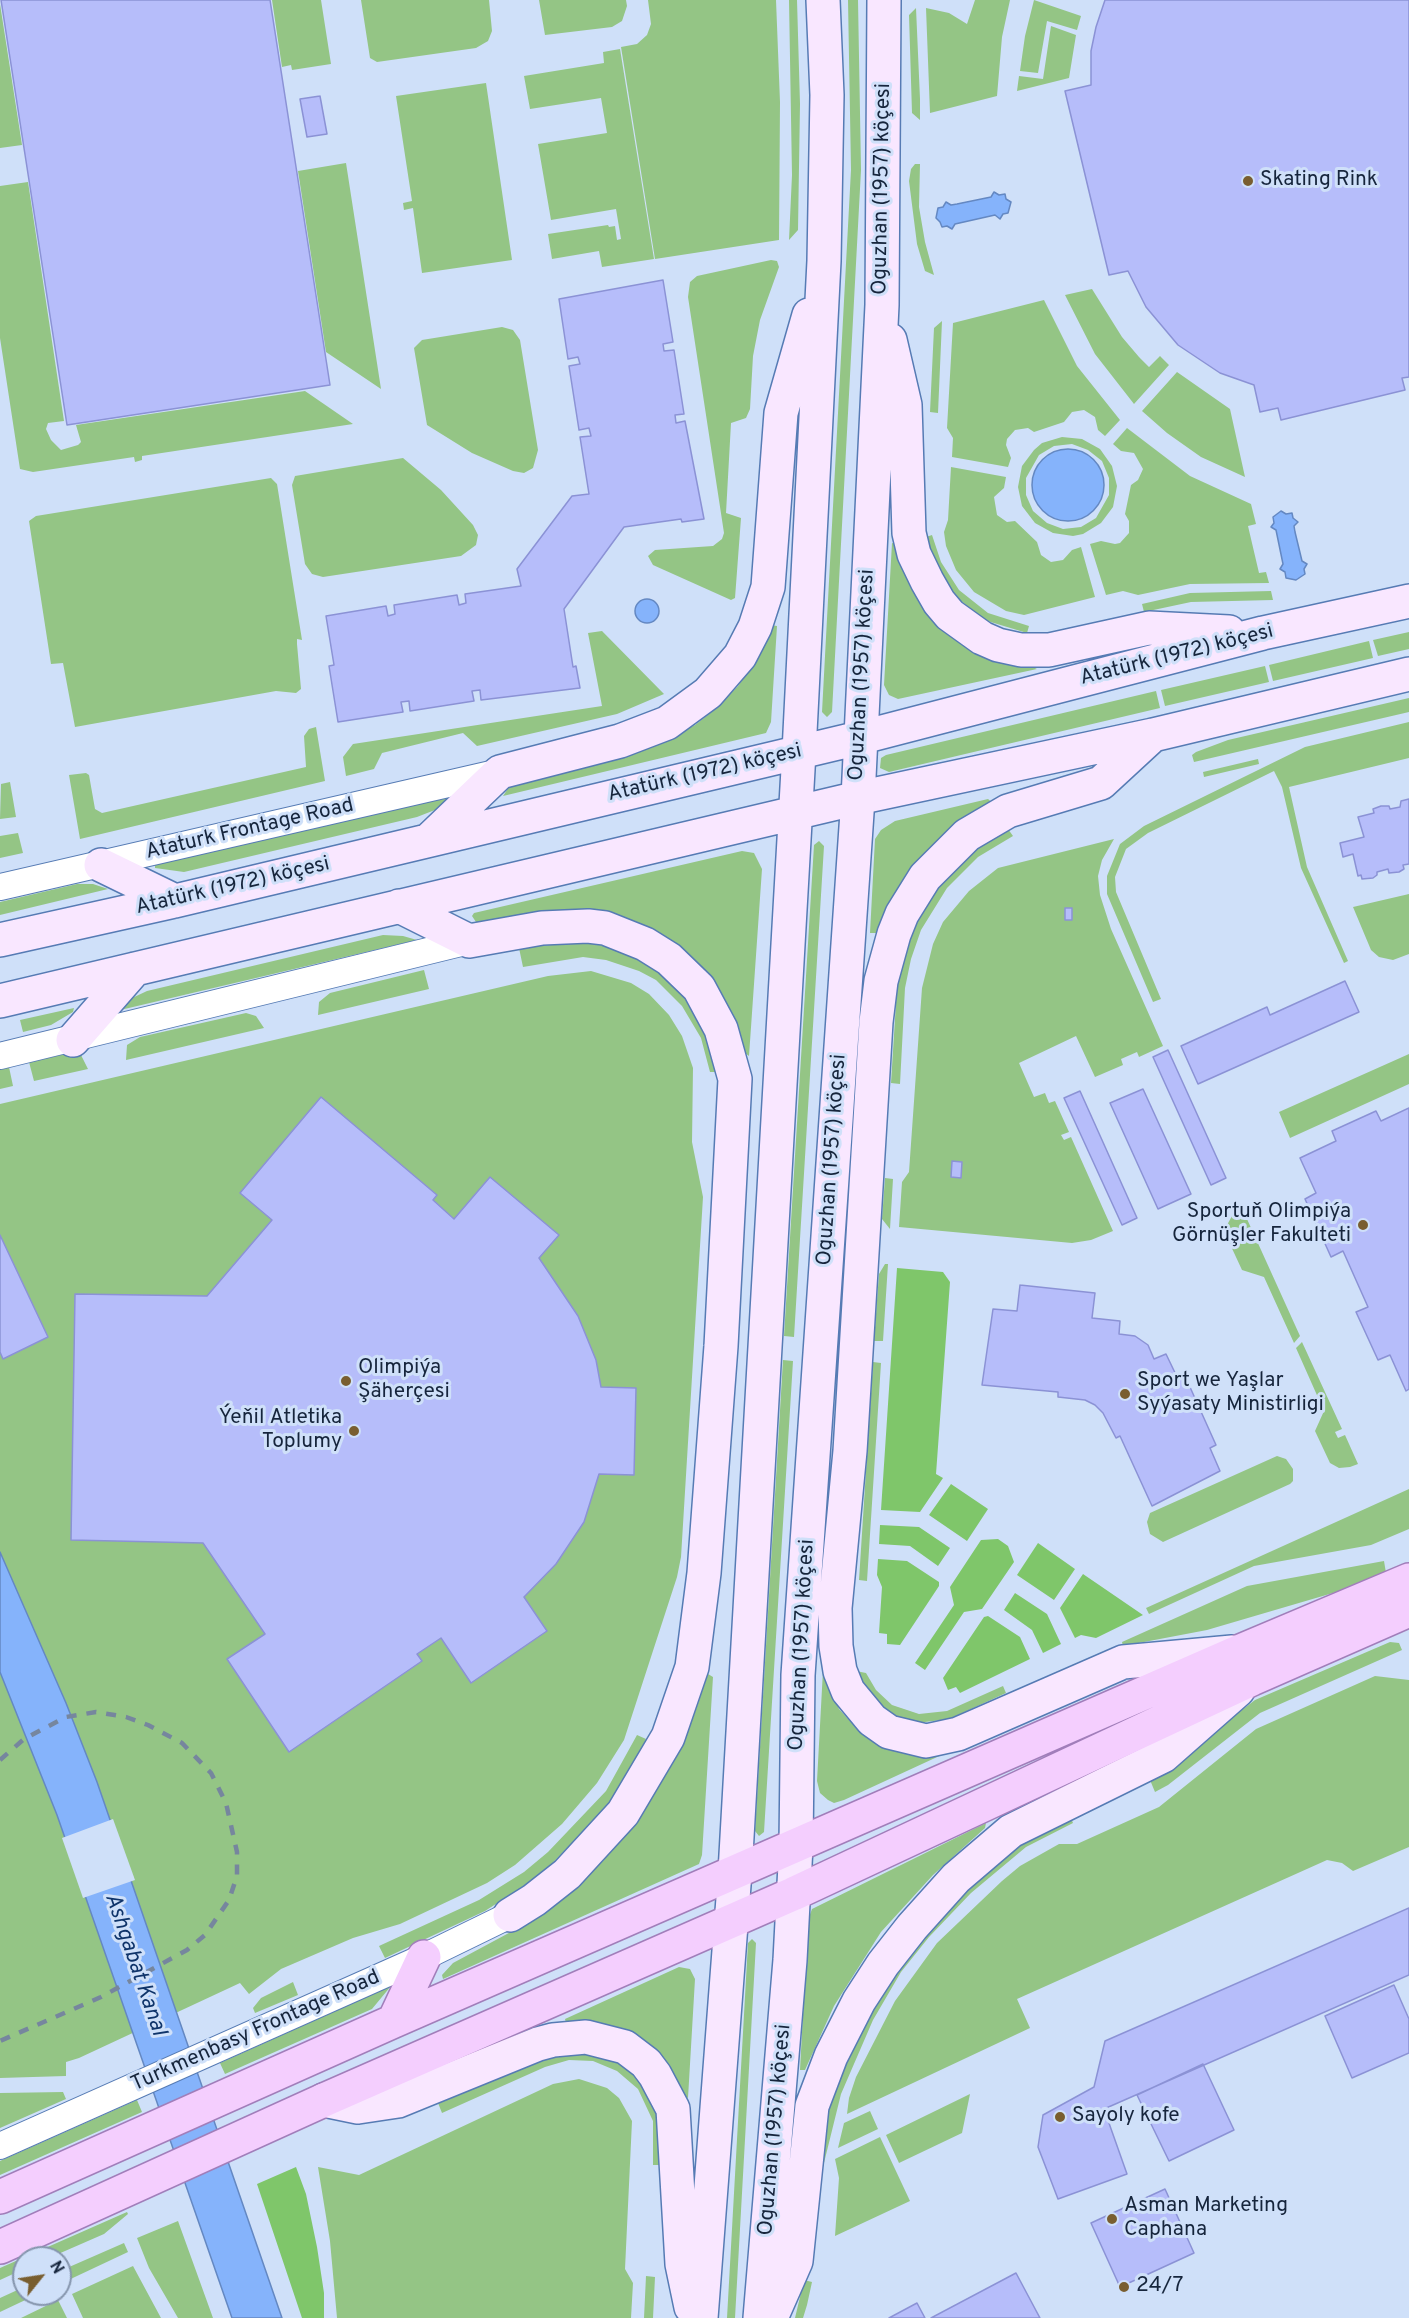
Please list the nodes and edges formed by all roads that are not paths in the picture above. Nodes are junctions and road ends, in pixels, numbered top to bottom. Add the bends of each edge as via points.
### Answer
1 (823, 0) edge
2 (884, 0) edge
3 (824, 261) junction
4 (882, 305) junction
5 (1409, 601) edge
6 (1263, 633) junction
7 (1409, 674) edge
8 (1153, 735) junction
9 (858, 738) junction
10 (799, 752) junction
11 (500, 772) junction
12 (858, 798) junction
13 (796, 814) junction
14 (429, 840) junction
15 (101, 865) junction
16 (0, 887) edge
17 (175, 901) junction
18 (399, 906) junction
19 (0, 940) edge
20 (469, 941) junction
21 (135, 969) junction
22 (0, 1001) edge
23 (74, 1040) junction
24 (0, 1056) edge
25 (870, 1117) junction
26 (731, 1181) junction
27 (830, 1191) junction
28 (768, 1293) junction
29 (820, 1350) junction
30 (760, 1423) junction
31 (850, 1451) junction
32 (710, 1493) junction
33 (1406, 1596) edge
34 (1245, 1665) junction
35 (796, 1846) junction
36 (735, 1872) junction
37 (793, 1894) junction
38 (510, 1915) joint
39 (732, 1921) junction
40 (424, 1957) junction
41 (393, 2021) junction
42 (313, 2105) junction
43 (0, 2146) edge
44 (0, 2197) edge
45 (0, 2247) edge
46 (693, 2318) edge
47 (701, 2318) edge
48 (760, 2318) edge
49 (771, 2318) edge

1 - 3 main road via 827,95
2 - 4 main road, Oguzhan (1957) köçesi
3 - 10 main road
3 - 11 main road via 781,413 768,587 740,656 708,693 667,723 620,741
4 - 6 main road via 906,405 909,533 927,581 950,615 982,638 1021,650 1049,650 1149,628
4 - 9 main road, Oguzhan (1957) köçesi
5 - 6 main road, Atatürk (1972) köçesi
6 - 9 main road, Atatürk (1972) köçesi
7 - 8 main road
8 - 12 main road
8 - 25 main road via 1101,783 1008,811 980,827 950,849 925,877 902,914 887,954 881,981
9 - 10 main road, Atatürk (1972) köçesi
9 - 12 main road, Oguzhan (1957) köçesi
10 - 13 main road
10 - 14 main road, Atatürk (1972) köçesi
11 - 14 main road
11 - 15 street, Ataturk Frontage Road
12 - 13 main road
12 - 27 main road, Oguzhan (1957) köçesi
13 - 18 main road
13 - 28 main road
14 - 17 main road, Atatürk (1972) köçesi
15 - 16 street, Ataturk Frontage Road
15 - 17 main road
17 - 19 main road, Atatürk (1972) köçesi
18 - 20 main road
18 - 21 main road
20 - 23 street
20 - 26 main road via 542,928 605,928 645,944 686,973 711,1006 731,1057 735,1079
21 - 22 main road
21 - 23 main road
23 - 24 street
25 - 27 main road
25 - 31 main road
26 - 28 main road
26 - 32 main road
27 - 29 main road, Oguzhan (1957) köçesi
28 - 30 main road
29 - 31 main road
29 - 35 main road, Oguzhan (1957) köçesi via 798,1675
30 - 32 main road
30 - 36 main road
31 - 34 main road via 835,1608 836,1646 848,1691 872,1720 889,1732 908,1739 940,1739 958,1734 1123,1662
32 - 38 main road via 697,1642 668,1737 642,1785 607,1833 567,1874
33 - 34 main road
34 - 35 main road
34 - 37 main road
34 - 49 main road via 1163,1756 1011,1831 983,1852 932,1903 883,1964 831,2056 812,2106 796,2261
35 - 36 main road
35 - 37 main road, Oguzhan (1957) köçesi
36 - 39 main road
36 - 41 main road
37 - 39 main road
37 - 48 main road, Oguzhan (1957) köçesi
38 - 40 street, Turkmenbasy Frontage Road
39 - 42 main road
39 - 47 main road
40 - 41 main road
40 - 43 street, Turkmenbasy Frontage Road
41 - 44 main road
42 - 45 main road
42 - 46 main road via 358,2107 398,2101 553,2040 586,2037 625,2047 646,2063 673,2109 682,2264

